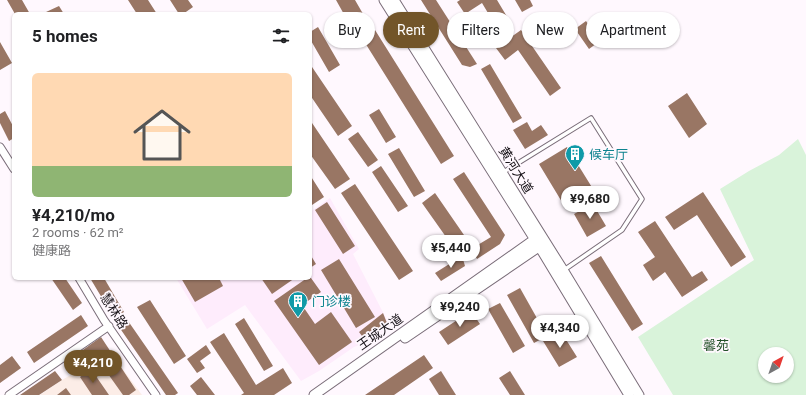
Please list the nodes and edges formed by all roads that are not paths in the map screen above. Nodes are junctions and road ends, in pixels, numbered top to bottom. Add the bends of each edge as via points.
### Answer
1 (384, 0) edge
2 (394, 0) edge
3 (0, 147) edge
4 (12, 166) edge
5 (499, 175) junction
6 (540, 240) junction
7 (560, 272) junction
8 (80, 280) edge
9 (108, 326) junction
10 (9, 395) edge
11 (156, 395) edge
12 (314, 395) edge
13 (324, 395) edge
14 (629, 395) edge
15 (639, 395) edge

1 - 5 main road, 黄河大道
2 - 5 main road, 黄河大道
3 - 4 street
5 - 6 main road, 黄河大道
5 - 7 lane via 590,118 642,199 622,230
6 - 7 main road, 黄河大道
6 - 12 main road, 王城大道
6 - 13 main road, 王城大道
7 - 14 main road, 黄河大道
7 - 15 main road, 黄河大道
8 - 9 street, 慧林路
9 - 10 street
9 - 11 street, 慧林路

